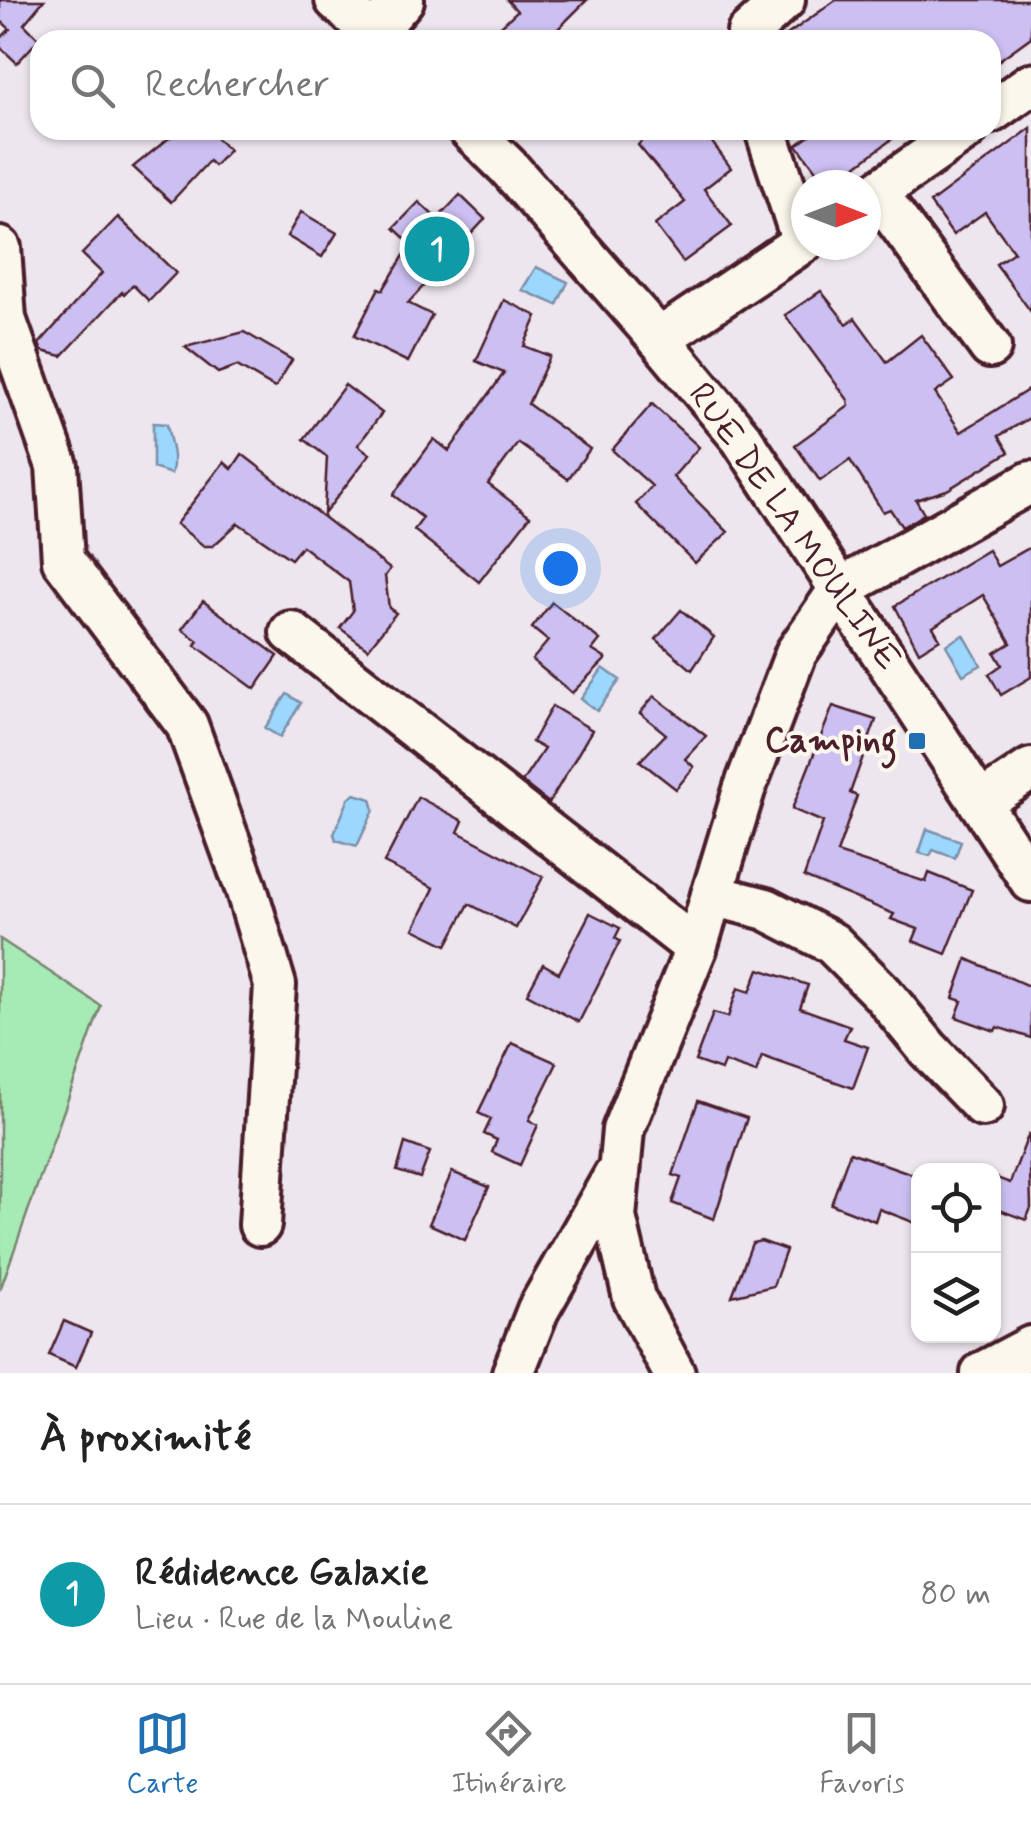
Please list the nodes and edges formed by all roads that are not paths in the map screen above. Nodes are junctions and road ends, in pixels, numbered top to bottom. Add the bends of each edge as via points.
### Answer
1 (336, 0) edge
2 (403, 0) edge
3 (784, 0) edge
4 (369, 30) edge
5 (382, 30) edge
6 (751, 30) edge
7 (1031, 84) edge
8 (1001, 105) edge
9 (480, 140) edge
10 (770, 140) edge
11 (952, 140) edge
12 (881, 189) edge
13 (791, 201) edge
14 (881, 209) edge
15 (0, 248) edge
16 (791, 250) edge
17 (660, 339) junction
18 (990, 347) dead end
19 (1031, 482) edge
20 (840, 589) junction
21 (291, 632) dead end
22 (1031, 769) edge
23 (980, 803) junction
24 (1030, 879) edge
25 (712, 896) junction
26 (696, 948) junction
27 (983, 1106) dead end
28 (620, 1167) junction
29 (260, 1225) dead end
30 (1031, 1347) edge
31 (512, 1373) edge
32 (674, 1373) edge
33 (982, 1373) edge

1 - 4 street
2 - 5 street
3 - 6 street
7 - 8 street
9 - 17 street, RUE DE LA MOULINE
10 - 13 street
11 - 12 street
14 - 18 street
15 - 29 street via 5,320 57,466 63,560 187,725 275,985
16 - 17 street
17 - 20 street, RUE DE LA MOULINE via 742,439
19 - 20 street
20 - 23 street, RUE DE LA MOULINE
20 - 25 street via 796,653
21 - 26 street
22 - 23 street
23 - 24 street, RUE DE LA MOULINE
25 - 26 street
25 - 27 street via 766,910 832,943
26 - 28 street via 623,1130
28 - 31 street via 538,1310
28 - 32 street via 615,1217 634,1298
30 - 33 street

